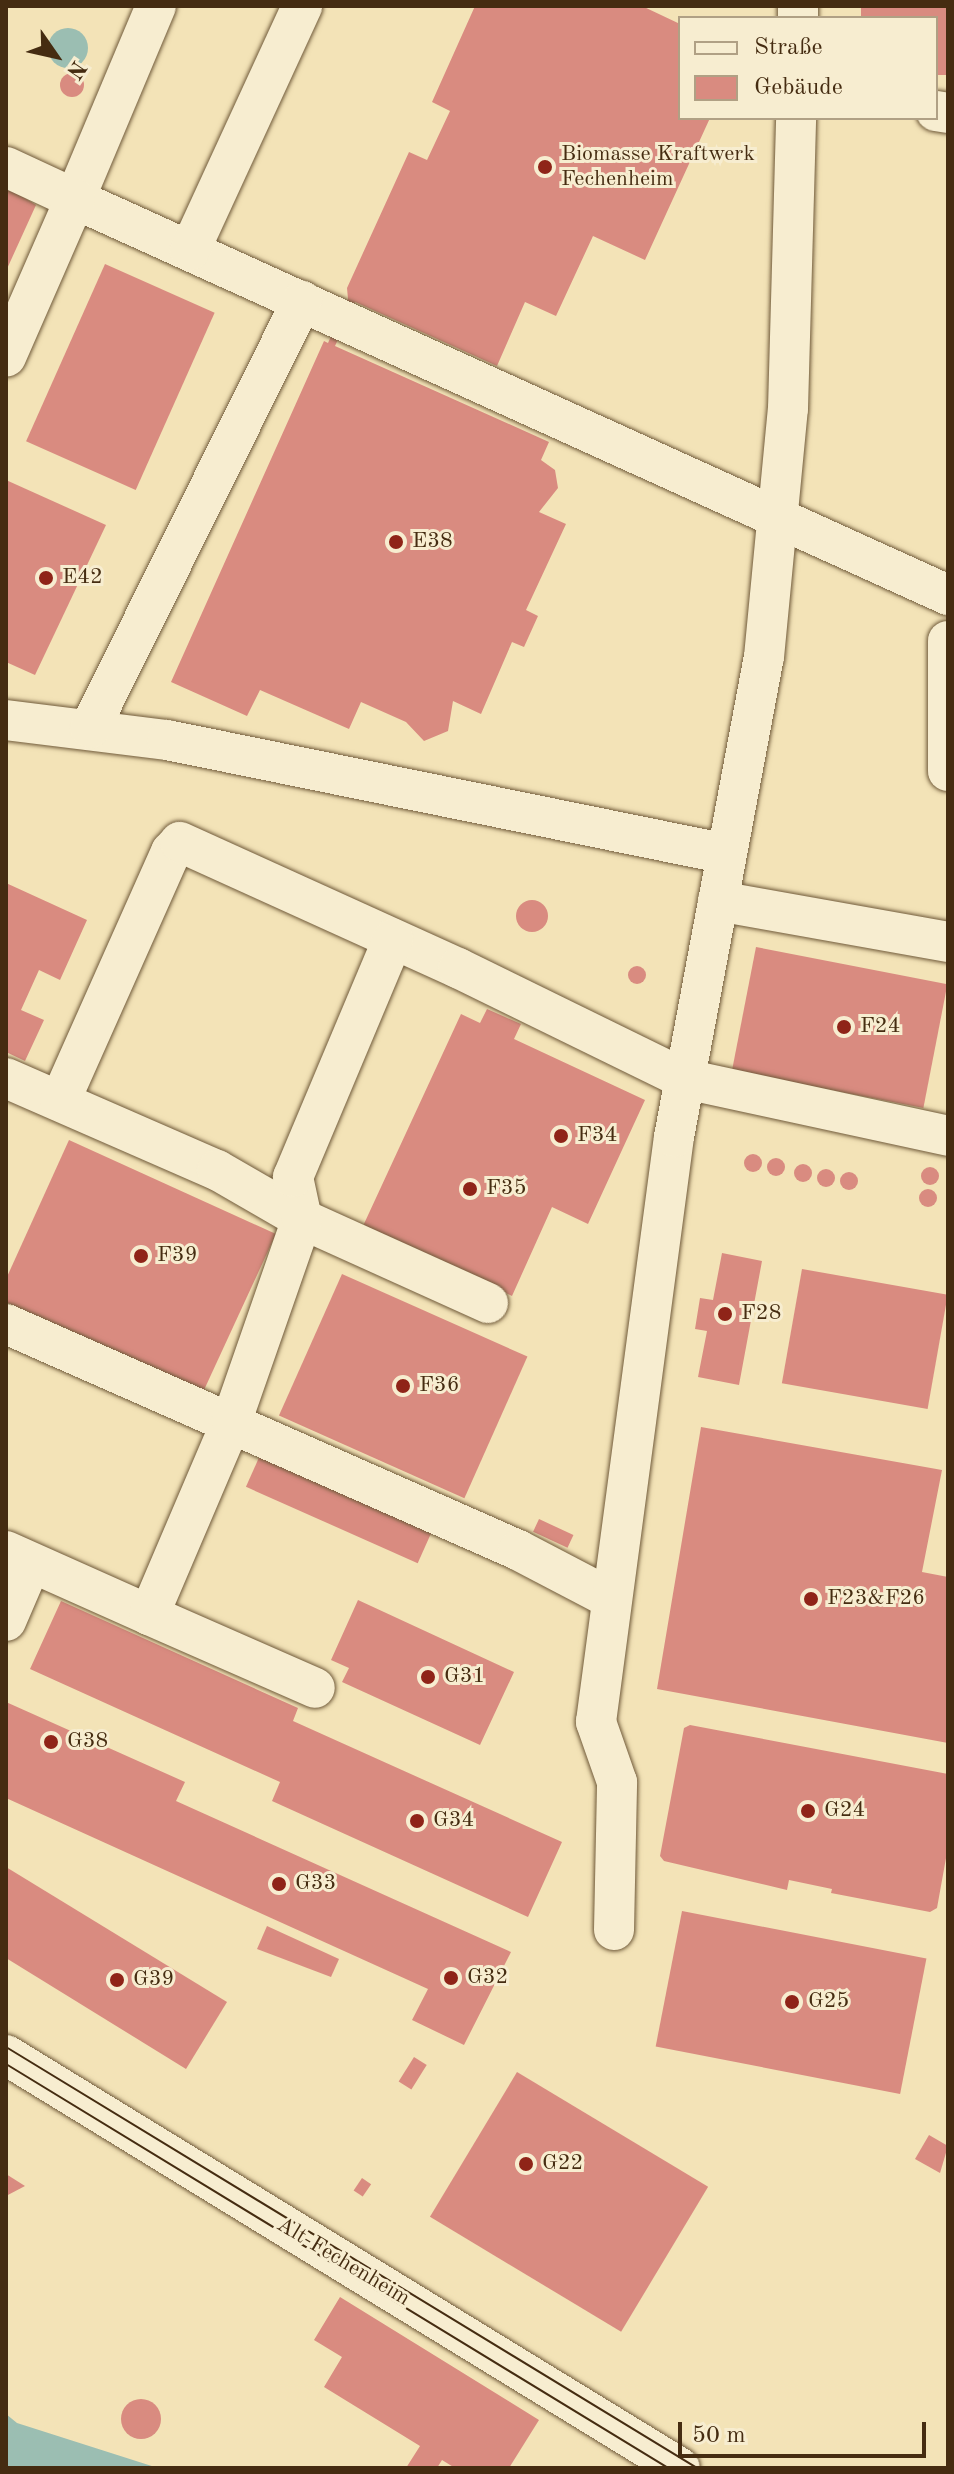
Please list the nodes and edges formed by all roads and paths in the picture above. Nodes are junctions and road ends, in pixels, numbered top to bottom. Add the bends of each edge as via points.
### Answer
1 (156, 6) edge
2 (302, 6) edge
3 (796, 120) edge
4 (6, 167) edge
5 (75, 199) junction
6 (190, 250) junction
7 (302, 301) junction
8 (6, 357) edge
9 (777, 517) junction
10 (948, 595) edge
11 (948, 641) edge
12 (6, 720) edge
13 (90, 728) junction
14 (948, 771) edge
15 (727, 854) junction
16 (718, 901) junction
17 (393, 939) junction
18 (948, 942) edge
19 (6, 1078) edge
20 (685, 1079) junction
21 (60, 1101) junction
22 (948, 1136) edge
23 (302, 1219) junction
24 (488, 1303) dead end
25 (6, 1324) edge
26 (232, 1420) junction
27 (18, 1557) edge
28 (610, 1598) junction
29 (149, 1615) junction
30 (6, 1621) edge
31 (315, 1688) dead end
32 (614, 1930) dead end
33 (6, 2055) edge
34 (680, 2468) edge

1 - 5 street
2 - 6 street
3 - 9 street via 788,409
4 - 5 street
5 - 6 street
5 - 8 street
6 - 7 street
7 - 9 street
7 - 13 street
9 - 10 street
9 - 15 street via 764,657
11 - 14 street
12 - 13 street
13 - 15 street via 436,792
15 - 16 street
16 - 18 street
16 - 20 street
17 - 20 street
17 - 21 street via 180,842
17 - 23 street via 293,1177
19 - 21 street
20 - 22 street
20 - 28 street
21 - 23 street via 217,1170
23 - 24 street
23 - 26 street
25 - 26 street
26 - 28 street via 518,1550
26 - 29 street
27 - 29 street
27 - 30 street
28 - 32 street via 596,1722 617,1782
29 - 31 street
33 - 34 street, Alt-Fechenheim

